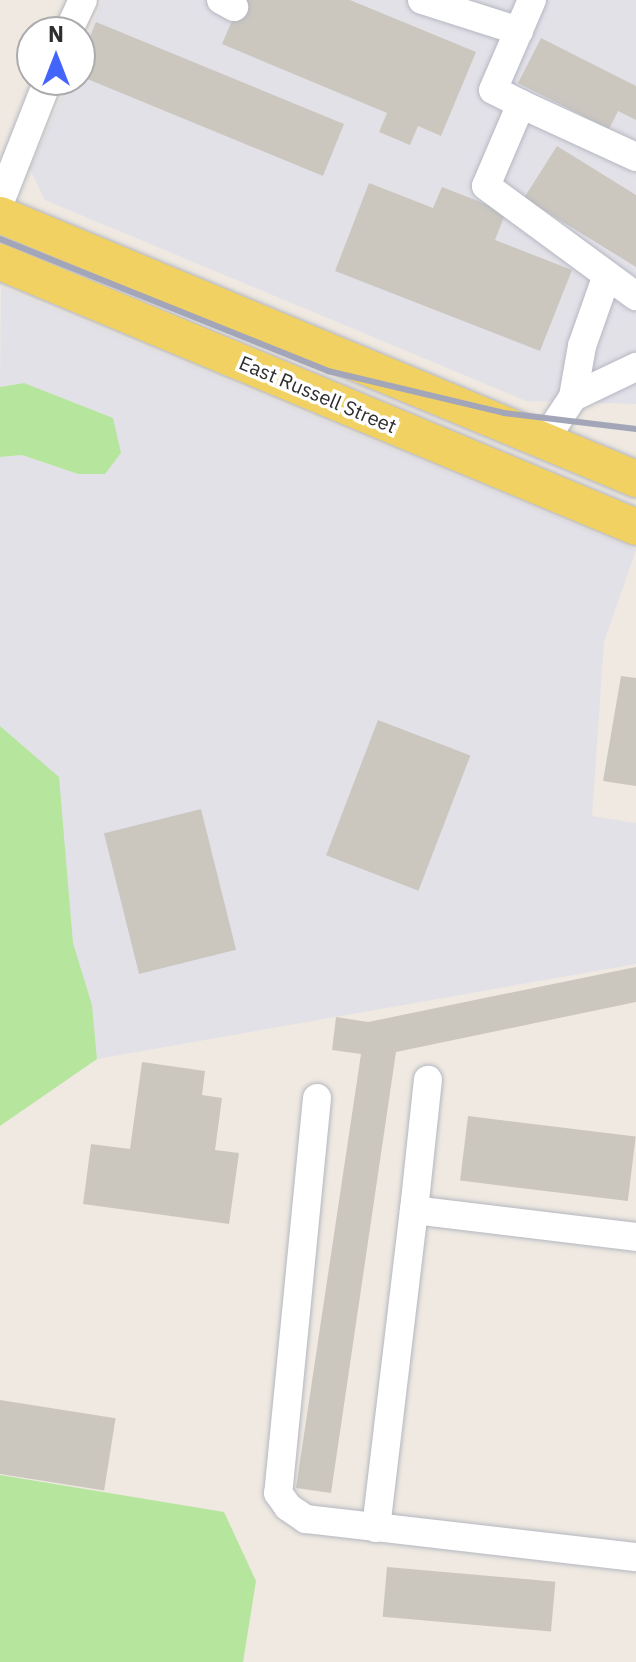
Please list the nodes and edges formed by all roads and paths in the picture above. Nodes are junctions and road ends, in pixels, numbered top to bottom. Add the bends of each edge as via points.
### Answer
1 (422, 0) edge
2 (532, 0) edge
3 (519, 31) junction
4 (42, 96) edge
5 (521, 104) junction
6 (636, 157) edge
7 (0, 202) edge
8 (0, 215) edge
9 (0, 262) edge
10 (607, 275) junction
11 (636, 296) edge
12 (636, 367) edge
13 (573, 397) junction
14 (544, 441) junction
15 (636, 479) edge
16 (636, 527) edge
17 (428, 1080) dead end
18 (317, 1098) dead end
19 (414, 1210) junction
20 (636, 1237) edge
21 (376, 1528) junction
22 (636, 1557) edge

1 - 3 street
2 - 3 street
3 - 5 street via 493,90
4 - 7 street
5 - 6 street
5 - 10 street via 486,186
8 - 14 main road
9 - 16 main road, East Russell Street
10 - 11 street
10 - 13 street via 582,346
12 - 13 street
13 - 14 street
14 - 15 main road
17 - 19 street
18 - 21 street via 278,1493 306,1519
19 - 20 street
19 - 21 street
21 - 22 street

